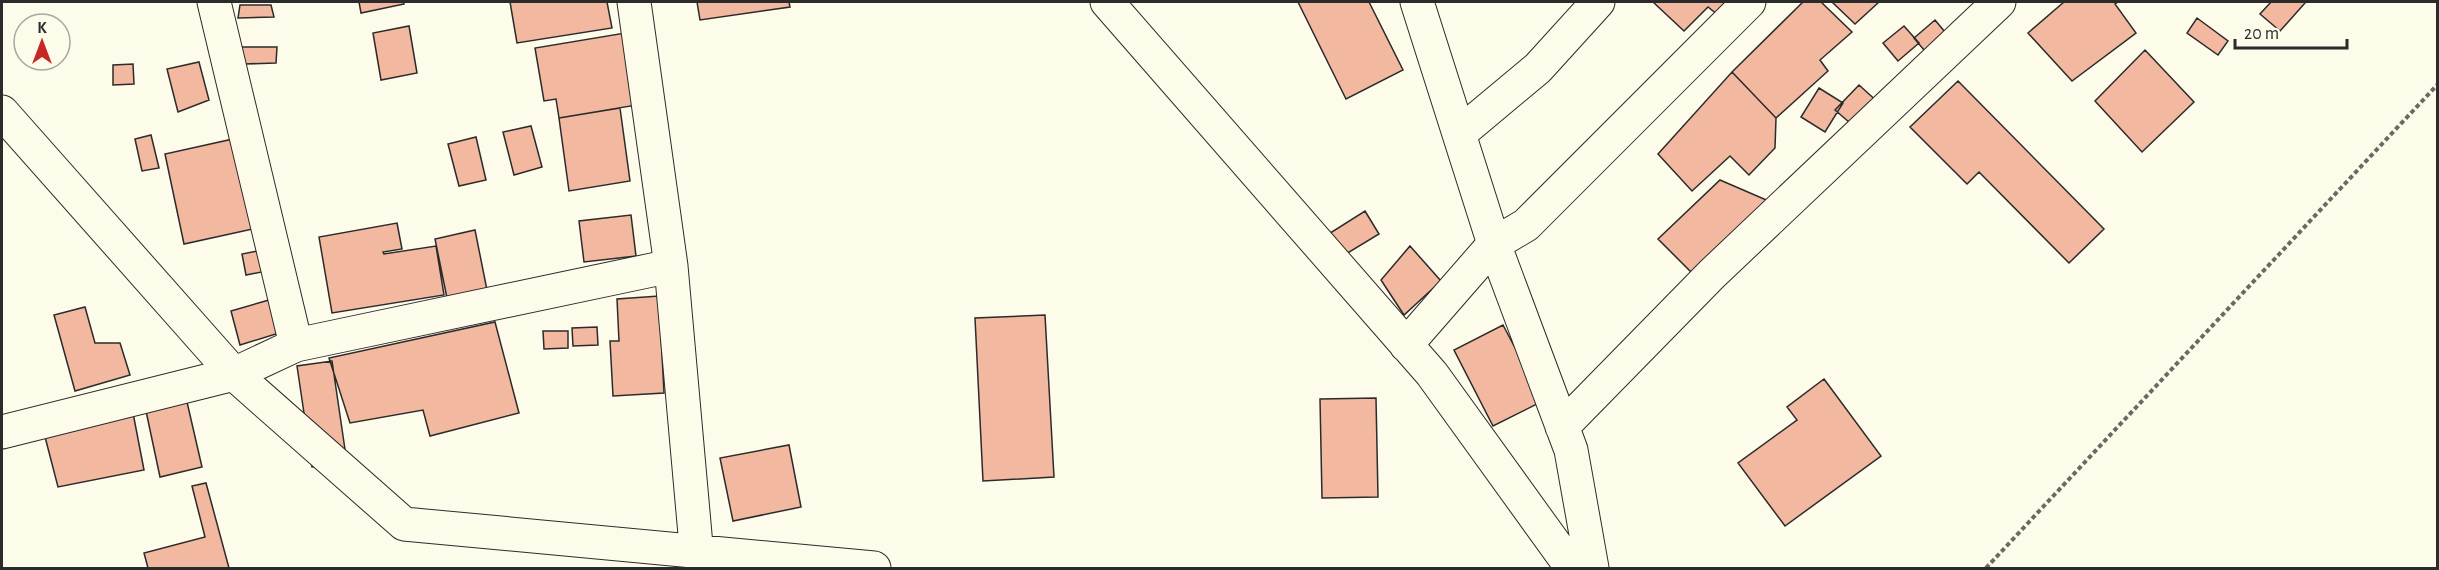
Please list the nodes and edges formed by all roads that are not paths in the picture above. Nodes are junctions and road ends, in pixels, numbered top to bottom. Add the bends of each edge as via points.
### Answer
1 (214, 2) edge
2 (634, 2) edge
3 (1107, 2) edge
4 (1418, 2) edge
5 (1598, 2) edge
6 (1749, 2) edge
7 (1999, 2) edge
8 (2, 112) edge
9 (1459, 134) junction
10 (1494, 244) junction
11 (671, 266) junction
12 (296, 345) junction
13 (1406, 345) junction
14 (234, 374) junction
15 (1562, 427) junction
16 (2, 432) edge
17 (696, 560) edge
18 (874, 568) edge
19 (1572, 568) edge
20 (1592, 568) edge

1 - 12 street
2 - 11 street
3 - 13 street
4 - 9 street
5 - 9 street via 1538,68
6 - 10 street via 1526,225
7 - 15 street via 1712,274
8 - 14 street
9 - 10 street
10 - 13 street
10 - 15 street
11 - 12 street
11 - 17 street
12 - 14 street
13 - 19 street via 1432,374
14 - 16 street
14 - 17 street via 404,524
15 - 20 street via 1571,450
17 - 18 street

